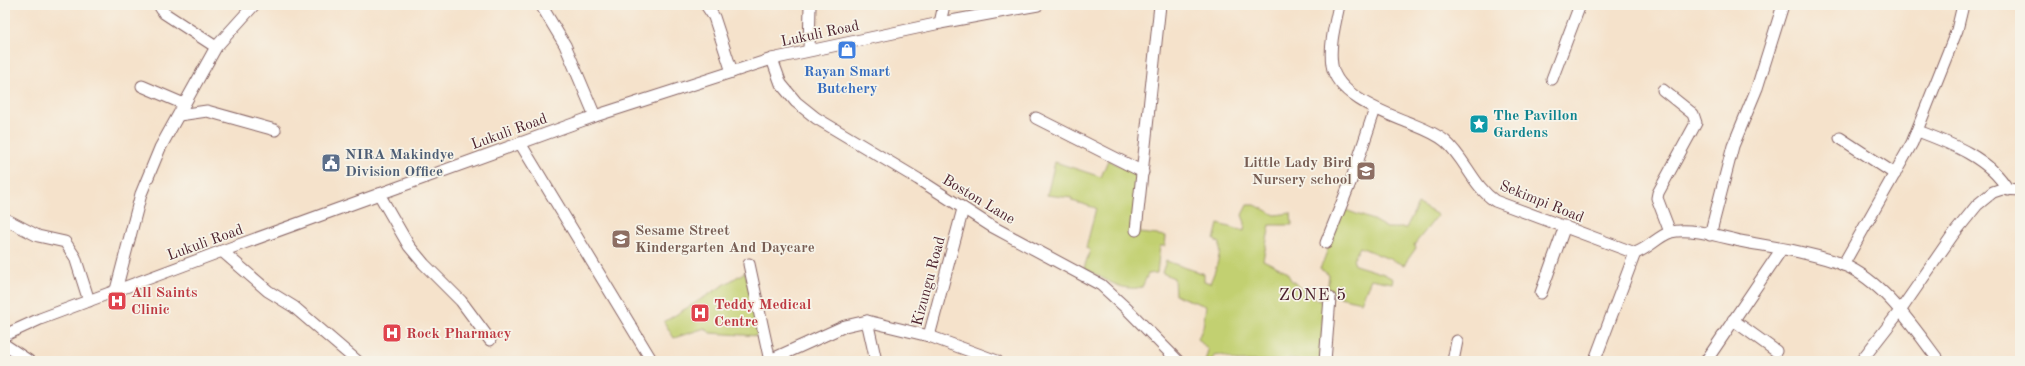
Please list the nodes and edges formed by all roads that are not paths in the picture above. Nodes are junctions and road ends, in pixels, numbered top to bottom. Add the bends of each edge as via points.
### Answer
1 (159, 5) edge
2 (254, 5) edge
3 (541, 5) edge
4 (706, 5) edge
5 (810, 5) edge
6 (944, 5) edge
7 (1038, 5) edge
8 (1160, 5) edge
9 (1340, 5) edge
10 (1580, 5) edge
11 (1784, 5) edge
12 (1963, 5) edge
13 (940, 23) junction
14 (216, 47) junction
15 (809, 50) junction
16 (772, 59) junction
17 (732, 72) junction
18 (1552, 79) dead end
19 (142, 86) dead end
20 (1663, 90) dead end
21 (184, 104) junction
22 (1375, 108) junction
23 (179, 115) junction
24 (596, 116) junction
25 (1036, 118) dead end
26 (275, 130) dead end
27 (1918, 131) junction
28 (1840, 138) dead end
29 (520, 143) junction
30 (1143, 172) junction
31 (1895, 174) junction
32 (2008, 190) junction
33 (2020, 190) edge
34 (379, 194) junction
35 (963, 209) junction
36 (5, 219) edge
37 (1565, 226) junction
38 (1136, 230) dead end
39 (1670, 232) junction
40 (1710, 235) junction
41 (1326, 243) dead end
42 (1781, 250) junction
43 (222, 251) junction
44 (1635, 253) junction
45 (749, 264) dead end
46 (1843, 264) junction
47 (116, 290) junction
48 (1541, 293) dead end
49 (1330, 298) dead end
50 (89, 302) junction
51 (1900, 311) junction
52 (1733, 320) junction
53 (867, 321) junction
54 (5, 335) edge
55 (929, 336) junction
56 (490, 340) dead end
57 (1457, 341) dead end
58 (5, 345) edge
59 (1776, 351) dead end
60 (1596, 357) dead end
61 (28, 361) edge
62 (357, 361) edge
63 (652, 361) edge
64 (770, 361) edge
65 (876, 361) edge
66 (996, 361) edge
67 (1178, 361) edge
68 (1325, 361) edge
69 (1453, 361) edge
70 (1706, 361) edge
71 (1861, 361) edge
72 (1939, 361) edge

1 - 14 street via 164,13
2 - 14 street
3 - 24 street via 565,44
4 - 17 street via 714,17
5 - 15 street
6 - 13 street
7 - 13 street, Lukuli Road
8 - 30 street
9 - 22 street, Sekimpi Road via 1333,33 1332,66 1343,86
10 - 18 street
11 - 40 street via 1757,88 1733,146
12 - 27 street via 1957,30
13 - 15 street, Lukuli Road
14 - 21 street
15 - 16 street, Lukuli Road
16 - 17 street, Lukuli Road
16 - 35 street, Boston Lane via 781,84 796,102 816,118
17 - 24 street, Lukuli Road
19 - 21 street
20 - 39 street via 1696,119 1658,193 1657,198
21 - 23 street
22 - 37 street, Sekimpi Road via 1445,140 1486,195 1495,201
22 - 41 street via 1352,178
23 - 26 street via 207,111
23 - 47 street via 160,148 141,194
24 - 29 street, Lukuli Road
25 - 30 street
27 - 31 street
27 - 32 street via 1947,142 1974,158 2000,177
28 - 31 street
29 - 34 street, Lukuli Road
29 - 63 street
30 - 38 street
31 - 46 street
32 - 33 street
32 - 51 street via 1993,192 1977,205 1952,236
34 - 43 street, Lukuli Road
34 - 56 street via 409,246 462,301
35 - 55 street, Kizungu Road
35 - 67 street, Boston Lane via 1101,285
36 - 50 street via 38,236 65,242 75,257
37 - 44 street, Sekimpi Road
37 - 48 street
39 - 40 street
39 - 44 street
40 - 42 street
42 - 46 street
42 - 52 street
43 - 47 street, Lukuli Road
43 - 62 street via 268,290 294,307
44 - 60 street
45 - 64 street
46 - 51 street via 1863,276
47 - 50 street, Lukuli Road
49 - 68 street
50 - 54 street, Lukuli Road via 40,319
51 - 71 street
51 - 72 street
52 - 59 street
52 - 70 street
53 - 55 street, Kizungu Road
53 - 64 street, Kizungu Road via 845,326
53 - 65 street
55 - 66 street
57 - 69 street
58 - 61 street

